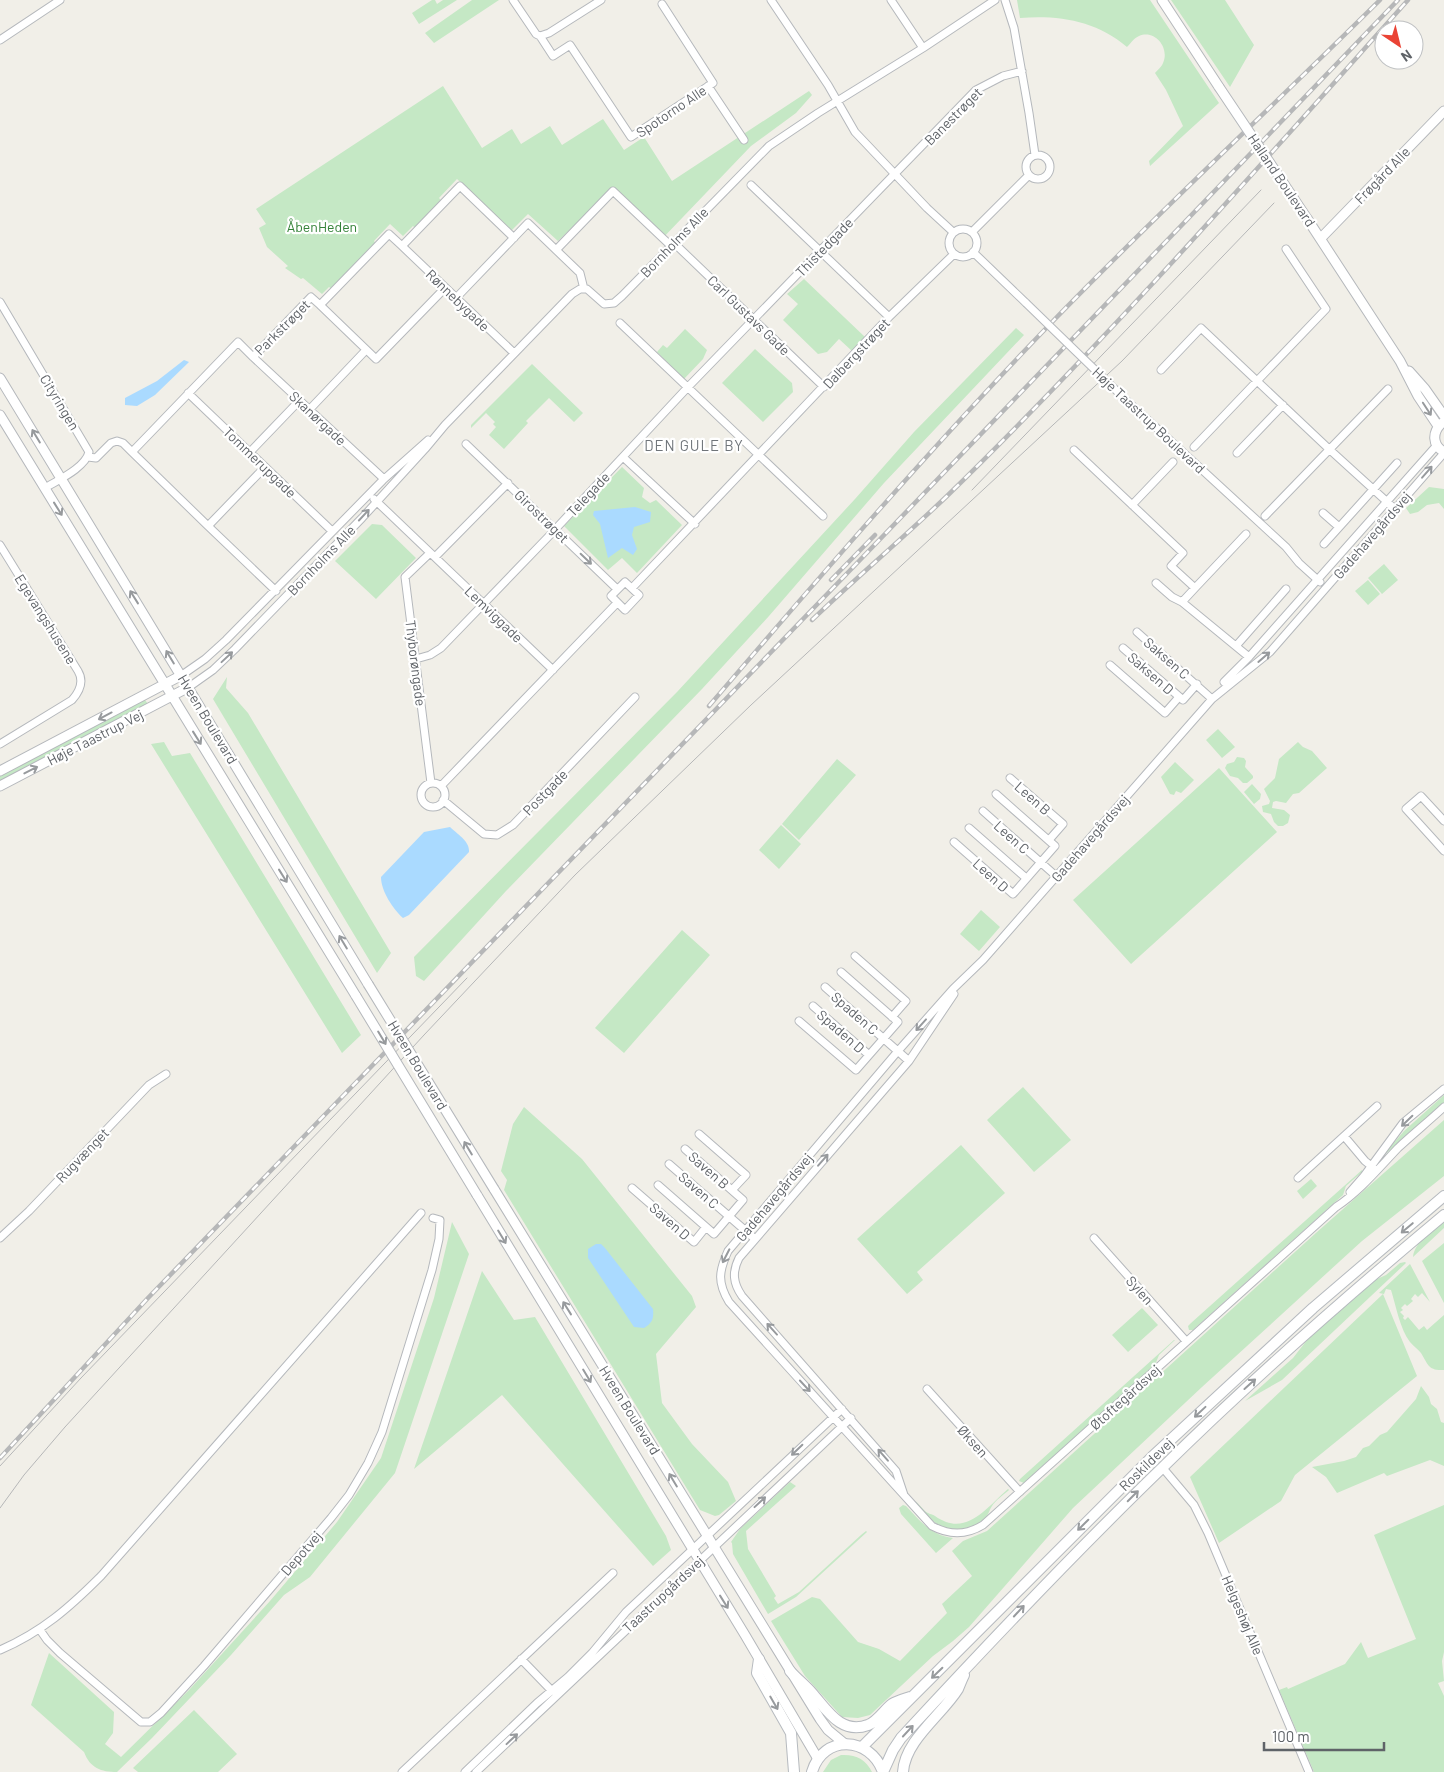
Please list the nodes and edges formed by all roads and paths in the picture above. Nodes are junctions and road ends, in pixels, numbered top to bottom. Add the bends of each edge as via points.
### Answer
1 (60, 0) edge
2 (514, 0) edge
3 (601, 0) edge
4 (771, 0) edge
5 (891, 0) edge
6 (995, 0) edge
7 (1006, 0) edge
8 (1162, 0) edge
9 (662, 4) dead end
10 (540, 36) junction
11 (0, 40) edge
12 (923, 48) junction
13 (1022, 71) junction
14 (708, 86) junction
15 (837, 101) junction
16 (1444, 111) edge
17 (744, 140) dead end
18 (1035, 155) junction
19 (895, 175) junction
20 (1029, 175) junction
21 (751, 185) dead end
22 (953, 232) junction
23 (972, 232) junction
24 (514, 238) junction
25 (1321, 238) junction
26 (672, 244) junction
27 (402, 246) junction
28 (1286, 248) dead end
29 (556, 250) junction
30 (820, 251) junction
31 (973, 252) junction
32 (954, 254) junction
33 (446, 288) junction
34 (584, 289) junction
35 (456, 298) junction
36 (0, 302) edge
37 (320, 305) junction
38 (890, 317) junction
39 (754, 320) junction
40 (620, 323) dead end
41 (366, 350) junction
42 (514, 353) junction
43 (253, 357) junction
44 (1400, 361) junction
45 (1161, 370) dead end
46 (0, 378) edge
47 (1257, 381) junction
48 (824, 387) junction
49 (688, 388) junction
50 (1388, 389) dead end
51 (188, 393) junction
52 (299, 401) junction
53 (1282, 405) junction
54 (309, 410) junction
55 (0, 415) edge
56 (1444, 416) edge
57 (1441, 424) edge
58 (445, 425) junction
59 (466, 444) dead end
60 (1437, 445) junction
61 (1194, 447) dead end
62 (1329, 449) junction
63 (1074, 450) dead end
64 (132, 452) junction
65 (250, 452) junction
66 (1444, 452) edge
67 (1237, 453) dead end
68 (760, 456) junction
69 (88, 457) junction
70 (623, 457) junction
71 (1173, 462) dead end
72 (1397, 463) dead end
73 (265, 467) junction
74 (61, 478) junction
75 (384, 479) junction
76 (508, 483) junction
77 (45, 488) junction
78 (1373, 489) junction
79 (369, 495) junction
80 (376, 501) junction
81 (1387, 501) junction
82 (1132, 506) junction
83 (1395, 509) junction
84 (1323, 513) dead end
85 (823, 516) dead end
86 (1265, 516) dead end
87 (695, 524) junction
88 (208, 526) junction
89 (1339, 527) junction
90 (555, 529) junction
91 (332, 531) junction
92 (1246, 534) dead end
93 (1324, 544) dead end
94 (0, 545) edge
95 (433, 555) junction
96 (1318, 580) junction
97 (1156, 583) dead end
98 (1326, 587) junction
99 (632, 588) junction
100 (1194, 588) junction
101 (618, 589) junction
102 (1286, 589) dead end
103 (276, 591) junction
104 (1182, 602) junction
105 (617, 603) junction
106 (483, 604) junction
107 (1137, 632) dead end
108 (1236, 646) junction
109 (1123, 648) dead end
110 (1249, 657) junction
111 (416, 659) junction
112 (1110, 665) dead end
113 (552, 670) junction
114 (182, 676) junction
115 (1196, 684) junction
116 (164, 685) junction
117 (189, 687) junction
118 (172, 697) junction
119 (635, 697) dead end
120 (1179, 697) junction
121 (1212, 698) junction
122 (0, 744) edge
123 (0, 771) edge
124 (1010, 778) dead end
125 (431, 783) junction
126 (0, 786) edge
127 (441, 786) junction
128 (996, 794) dead end
129 (444, 800) junction
130 (983, 811) dead end
131 (1444, 821) edge
132 (969, 828) dead end
133 (1049, 840) junction
134 (954, 842) dead end
135 (1444, 851) edge
136 (1040, 862) junction
137 (1056, 876) junction
138 (1026, 878) junction
139 (854, 956) dead end
140 (841, 972) dead end
141 (966, 977) junction
142 (825, 987) dead end
143 (812, 1006) dead end
144 (892, 1017) junction
145 (799, 1021) dead end
146 (884, 1038) junction
147 (898, 1051) junction
148 (869, 1056) junction
149 (909, 1061) junction
150 (166, 1074) dead end
151 (1444, 1089) edge
152 (1377, 1106) dead end
153 (1444, 1107) edge
154 (699, 1134) dead end
155 (1344, 1136) junction
156 (685, 1149) dead end
157 (669, 1164) dead end
158 (1375, 1168) junction
159 (1298, 1178) dead end
160 (658, 1185) dead end
161 (632, 1188) dead end
162 (732, 1190) junction
163 (1444, 1196) edge
164 (421, 1214) dead end
165 (1444, 1215) edge
166 (729, 1216) junction
167 (433, 1218) dead end
168 (706, 1227) junction
169 (745, 1230) junction
170 (0, 1238) edge
171 (1094, 1238) dead end
172 (755, 1239) junction
173 (1186, 1341) junction
174 (927, 1389) dead end
175 (842, 1409) junction
176 (833, 1417) junction
177 (851, 1418) junction
178 (841, 1426) junction
179 (1162, 1467) junction
180 (1020, 1492) junction
181 (905, 1498) junction
182 (707, 1536) junction
183 (714, 1546) junction
184 (692, 1550) junction
185 (699, 1560) junction
186 (613, 1573) dead end
187 (40, 1630) junction
188 (0, 1650) edge
189 (759, 1659) junction
190 (521, 1660) junction
191 (968, 1666) junction
192 (790, 1671) junction
193 (552, 1691) junction
194 (914, 1695) junction
195 (846, 1744) junction
196 (862, 1747) junction
197 (818, 1759) junction
198 (402, 1772) edge
199 (465, 1772) edge
200 (476, 1772) edge
201 (794, 1772) edge
202 (812, 1772) edge
203 (883, 1772) edge
204 (903, 1772) edge
205 (1309, 1772) edge

1 - 11 street
2 - 10 street
3 - 10 street
4 - 15 street
5 - 12 street
6 - 12 street, Bornholms Alle
7 - 13 street
8 - 25 street, Halland Boulevard, bridge
9 - 14 street, Spotorno Alle via 713,83
10 - 14 street, Spotorno Alle via 553,56 570,45 632,138
12 - 15 street, Bornholms Alle
13 - 18 street
13 - 19 street, Banestrøget via 976,90
14 - 17 street
15 - 19 street via 855,132
15 - 26 street, Bornholms Alle via 769,146
16 - 25 street, Frøgård Alle
18 - 20 street via 1026,165
18 - 20 street via 1047,160 1049,172 1039,179
19 - 22 street
19 - 30 street, Thistedgade
20 - 23 street
21 - 30 street
22 - 23 street via 963,229
22 - 32 street via 949,246
23 - 31 street via 977,244
24 - 27 street via 460,186
24 - 29 street via 528,224
24 - 35 street
25 - 44 street, Halland Boulevard
26 - 29 street via 613,191
26 - 34 street, Bornholms Alle via 614,303 604,304 590,290
26 - 39 street, Carl Gustavs Gade
27 - 33 street, Rønnebygade
27 - 37 street, Parkstrøget via 389,234
28 - 47 street via 1326,309
29 - 34 street via 580,273
30 - 38 street
30 - 39 street, Thistedgade
31 - 32 street via 966,256
31 - 96 street, Høje Taastrup Boulevard, bridge
32 - 38 street, Dalbergstrøget
33 - 35 street, Rønnebygade
33 - 41 street via 376,360
34 - 42 street, Bornholms Alle via 572,294
35 - 42 street, Rønnebygade
36 - 69 street, Cityringen via 82,437
37 - 41 street
37 - 43 street, Parkstrøget via 311,296
38 - 48 street, Dalbergstrøget
39 - 48 street, Carl Gustavs Gade
39 - 49 street, Telegade
40 - 49 street
41 - 54 street
42 - 58 street, Bornholms Alle
43 - 51 street, Parkstrøget via 238,342
43 - 52 street, Skanørgade
44 - 56 street, Halland Boulevard
44 -> 57 street, Halland Boulevard via 1418,396
45 - 47 street via 1201,328
74 -> 46 street, Hveen Boulevard
47 - 53 street
47 - 61 street
48 - 68 street, Dalbergstrøget
49 - 68 street
49 - 70 street, Telegade
50 - 62 street
51 - 64 street, Parkstrøget
51 - 65 street, Tommerupgade
52 - 54 street, Skanørgade
52 - 65 street
53 - 62 street
53 - 67 street
54 - 75 street, Skanørgade
55 - 77 street, Hveen Boulevard
57 - 60 street via 1434,436
58 - 75 street, Bornholms Alle
58 - 80 street, Bornholms Alle
59 - 76 street, Girostrøget
60 - 66 street
60 - 81 street, Gadehavegårdsvej
62 - 78 street
62 - 86 street
63 - 82 street
64 - 69 street via 118,441 96,458
64 - 88 street
65 - 73 street, Tommerupgade
83 -> 66 street, Gadehavegårdsvej
68 - 85 street
68 - 87 street, Dalbergstrøget
69 - 74 street
70 - 87 street
70 - 90 street, Telegade
71 - 82 street
72 - 78 street
73 - 88 street
73 - 91 street, Tommerupgade
74 - 77 street
114 -> 74 street, Hveen Boulevard
75 - 79 street, Bornholms Alle
76 - 90 street, Girostrøget
76 - 95 street
77 -> 116 street, Hveen Boulevard
78 - 81 street
78 - 89 street
79 - 80 street, Lemviggade
79 - 91 street, Bornholms Alle
80 - 95 street, Lemviggade
117 -> 80 street, Bornholms Alle via 235,649
81 - 83 street
81 - 96 street, Gadehavegårdsvej
82 - 100 street via 1183,553 1171,566
83 - 98 street, Gadehavegårdsvej
84 - 89 street
87 - 99 street, Dalbergstrøget
88 - 103 street
89 - 93 street
90 -> 101 street, Girostrøget
90 - 106 street, Telegade
91 - 103 street, Bornholms Alle
92 - 100 street
94 - 122 street, Egevangshusene via 78,671 81,681 78,694 72,700
95 - 106 street, Lemviggade
95 - 111 street, Thyborøngade via 405,577
96 - 98 street, Høje Taastrup Boulevard
96 - 110 street, Gadehavegårdsvej
97 - 104 street via 1172,598
121 -> 98 street, Gadehavegårdsvej via 1270,652
99 - 101 street via 625,582
99 - 105 street via 639,595 625,610
100 - 104 street
101 - 105 street via 611,596
102 - 108 street
103 - 114 street, Bornholms Alle via 205,659
104 - 108 street
105 - 113 street
106 - 111 street, Telegade via 441,648
106 - 113 street, Lemviggade
107 - 115 street, Saksen C
108 - 110 street
109 - 120 street, Saksen D
110 - 121 street, Gadehavegårdsvej
111 - 125 street, Thyborøngade
112 - 120 street, Saksen D via 1165,713
113 - 127 street
114 - 116 street, Høje Taastrup Vej
114 - 117 street, Hveen Boulevard
115 - 120 street, Saksen D via 1183,700
115 - 121 street, Saksen C
116 - 118 street, Hveen Boulevard
116 -> 123 street, Høje Taastrup Vej
117 - 118 street, Høje Taastrup Vej
182 -> 117 street, Hveen Boulevard, bridge
126 -> 118 street, Høje Taastrup Vej
118 -> 184 street, Hveen Boulevard, bridge
119 - 129 street, Postgade via 513,824 497,835 484,834
121 - 137 street, Gadehavegårdsvej
124 - 133 street, Leen B via 1063,824
125 - 127 street
125 - 129 street via 421,790 423,802 435,807
127 - 129 street
128 - 133 street, Leen B
130 - 136 street, Leen C
131 - 135 street via 1421,796 1406,810
132 - 138 street, Leen D
133 - 136 street, Leen B via 1055,846
134 - 138 street, Leen D via 1012,894
136 - 137 street, Leen C
136 - 138 street, Leen D
137 - 141 street, Gadehavegårdsvej
139 - 144 street via 906,1001
140 - 144 street
141 -> 147 street, Gadehavegårdsvej
141 - 149 street, Gadehavegårdsvej
142 - 146 street, Spaden C
143 - 148 street, Spaden D
144 - 146 street, Spaden D via 898,1022
145 - 148 street, Spaden D via 856,1070
146 - 147 street, Spaden C
146 - 148 street, Spaden D
147 - 149 street, Spaden C
147 - 169 street, Gadehavegårdsvej
172 -> 149 street, Gadehavegårdsvej
150 - 170 street, Rugvænget via 149,1085
151 -> 158 street, Øtoftegårdsvej via 1403,1123
152 - 155 street
153 - 158 street, Øtoftegårdsvej
154 - 162 street, Saven B via 746,1174
155 - 158 street
155 - 159 street
156 - 162 street, Saven B
157 - 166 street, Saven C
158 - 173 street, Øtoftegårdsvej
160 - 168 street, Saven D
161 - 168 street, Saven D via 694,1242
162 - 166 street, Saven B via 743,1200
163 -> 194 main road, Roskildevej via 1313,1308 1159,1450
164 - 187 street via 101,1576 69,1608
179 -> 165 main road, Roskildevej via 1322,1319
166 - 168 street, Saven D via 714,1234
166 - 169 street, Saven C
167 - 187 street, Depotvej via 440,1220 432,1270 382,1432 368,1463 331,1518 161,1713 150,1722 141,1722 60,1653
169 - 172 street, Saven C
169 -> 176 street, Gadehavegårdsvej via 728,1250 722,1265 722,1289 729,1302
171 - 173 street, Sylen
175 -> 172 street, Gadehavegårdsvej via 736,1289 734,1274 738,1258
173 - 180 street, Øtoftegårdsvej
174 - 180 street, Øksen
175 - 176 street, Taastrupgårdsvej
175 - 177 street, Gadehavegårdsvej
176 - 178 street, Gadehavegårdsvej
176 -> 182 street, Taastrupgårdsvej
177 - 178 street, Taastrupgårdsvej
181 -> 177 street, Øtoftegårdsvej via 896,1471
178 - 181 street, Øtoftegårdsvej
183 -> 178 street, Taastrupgårdsvej
191 -> 179 main road, Roskildevej
179 - 205 street, Helgeshøj Alle via 1194,1505 1208,1533
180 - 181 street, Øtoftegårdsvej via 983,1525 960,1534 944,1533 932,1526
182 - 183 street, Hveen Boulevard
182 - 184 street, Taastrupgårdsvej
183 - 185 street, Taastrupgårdsvej
183 - 192 street, Hveen Boulevard
184 - 185 street, Hveen Boulevard
184 - 193 street, Taastrupgårdsvej via 626,1612 592,1654
185 -> 189 street, Hveen Boulevard
200 -> 185 street, Taastrupgårdsvej
186 - 190 street
187 - 188 street
189 - 197 street, Hveen Boulevard
189 -> 201 main road via 757,1673 791,1733
190 - 193 street
190 - 198 street
203 -> 191 main road, Roskildevej via 901,1738
191 - 204 main road via 957,1690 910,1749
192 - 194 main road via 835,1720 843,1724 868,1725 893,1703
192 - 195 street, Hveen Boulevard via 828,1730
193 - 199 street, Taastrupgårdsvej
194 - 196 main road, Roskildevej
195 - 196 main road
195 - 197 main road via 835,1746
196 - 203 main road via 876,1758
197 - 202 main road

